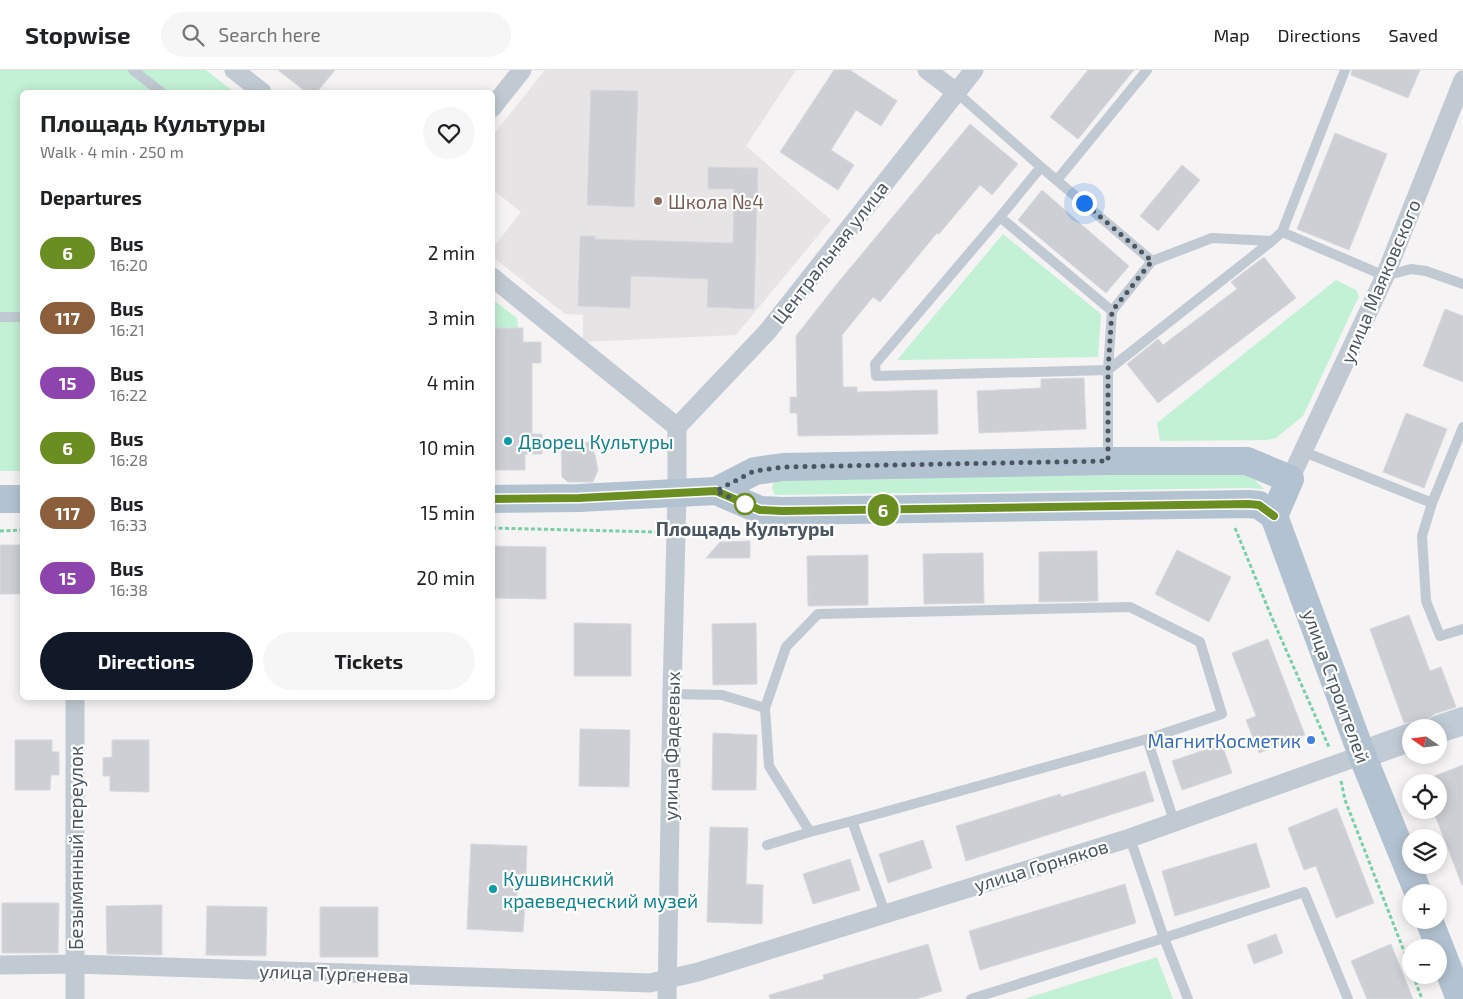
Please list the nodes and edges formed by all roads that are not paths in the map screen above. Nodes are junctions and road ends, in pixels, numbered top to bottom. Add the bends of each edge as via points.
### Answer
1 (133, 70) edge
2 (234, 70) edge
3 (522, 70) edge
4 (927, 70) edge
5 (974, 70) edge
6 (1146, 70) edge
7 (1345, 70) edge
8 (1463, 80) edge
9 (158, 90) edge
10 (259, 90) edge
11 (956, 92) junction
12 (495, 104) edge
13 (1042, 167) junction
14 (1057, 180) junction
15 (1000, 217) junction
16 (1282, 232) junction
17 (1272, 241) junction
18 (1152, 261) junction
19 (1384, 276) junction
20 (495, 279) edge
21 (1463, 284) edge
22 (1112, 311) junction
23 (0, 316) edge
24 (20, 317) edge
25 (1108, 370) junction
26 (677, 427) junction
27 (1463, 427) edge
28 (1304, 452) junction
29 (1108, 461) junction
30 (1290, 479) junction
31 (716, 491) junction
32 (677, 493) junction
33 (0, 499) edge
34 (20, 499) edge
35 (495, 499) edge
36 (1432, 503) junction
37 (1274, 516) junction
38 (1463, 629) edge
39 (672, 694) junction
40 (75, 700) edge
41 (765, 708) junction
42 (1463, 721) edge
43 (1448, 726) edge
44 (1147, 739) junction
45 (1402, 740) edge
46 (1362, 755) junction
47 (852, 821) junction
48 (1174, 821) junction
49 (810, 832) junction
50 (1130, 838) junction
51 (767, 845) dead end
52 (1415, 884) edge
53 (885, 913) junction
54 (1433, 929) edge
55 (1164, 938) junction
56 (76, 964) junction
57 (0, 965) edge
58 (668, 980) junction
59 (75, 999) edge
60 (667, 999) edge
61 (970, 999) edge
62 (1188, 999) edge
63 (1348, 999) edge
64 (1460, 999) edge

1 - 9 lane
2 - 10 street
3 - 12 street
4 - 11 street
5 - 11 street, Центральная улица
6 - 14 lane
7 - 16 lane
8 - 19 street, улица Маяковского
11 - 13 lane
11 - 26 street, Центральная улица via 767,332
13 - 14 lane
13 - 15 lane
14 - 18 lane
15 - 22 lane
15 - 25 lane via 875,364 876,376
16 - 17 lane
16 - 19 lane
17 - 18 lane via 1212,238
17 - 25 lane
18 - 22 lane
19 - 21 lane via 1411,269
19 - 28 street, улица Маяковского
20 - 26 street
22 - 25 lane
23 - 24 lane
25 - 29 lane
26 - 32 street
27 - 36 lane
28 - 30 street, улица Маяковского
28 - 36 lane
29 - 30 main road via 1247,461
29 - 31 main road via 783,467 754,471
30 - 37 main road
31 - 32 main road
31 - 37 main road via 760,510 782,511 1249,504 1259,505
32 - 35 main road
32 - 39 street, улица Фадеевых
33 - 34 main road
36 - 38 lane via 1422,536 1426,601 1440,636
37 - 46 main road, улица Строителей
39 - 41 lane via 722,695
39 - 58 street, улица Фадеевых
40 - 56 street, Безымянный переулок
41 - 44 lane via 786,647 818,614 1130,607 1200,642 1222,714
41 - 49 lane via 769,766
42 - 43 street
44 - 47 lane
44 - 48 lane
45 - 46 street, улица Горняков
46 - 48 street, улица Горняков
46 - 52 main road, улица Строителей
47 - 49 lane
47 - 53 lane
48 - 50 street, улица Горняков
49 - 51 lane
50 - 53 street, улица Горняков
50 - 55 lane
53 - 58 street, улица Горняков
54 - 64 main road
55 - 61 lane
55 - 62 lane
55 - 63 lane via 1304,892
56 - 57 street, улица Тургенева
56 - 58 street, улица Тургенева via 537,980 650,983
56 - 59 street, Безымянный переулок
58 - 60 street, улица Фадеевых

